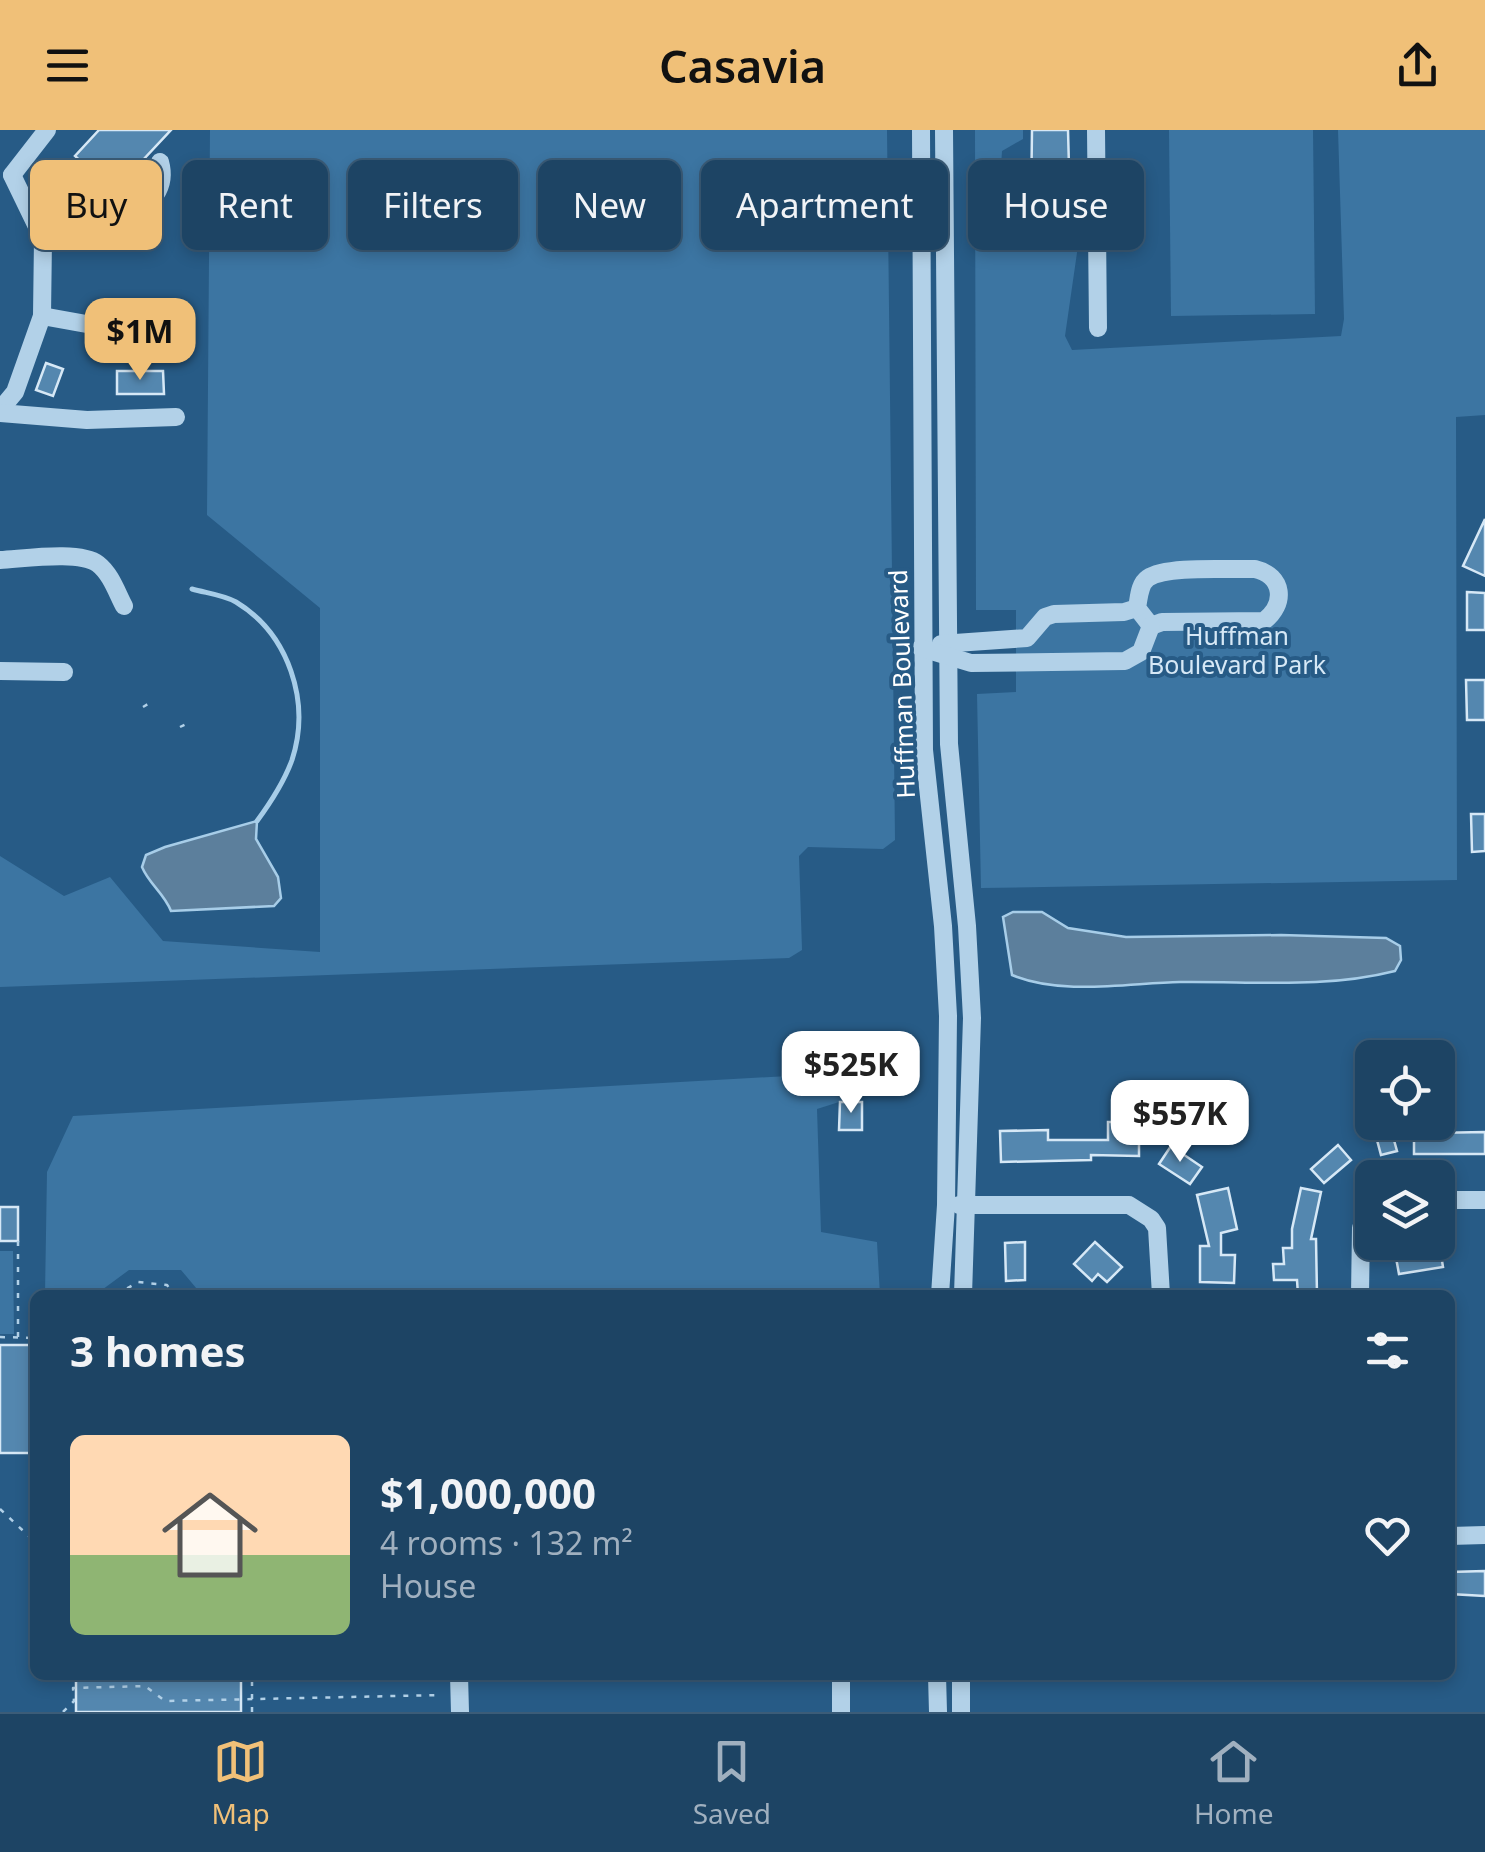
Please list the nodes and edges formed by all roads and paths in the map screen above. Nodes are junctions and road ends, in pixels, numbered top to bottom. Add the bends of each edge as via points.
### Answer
1 (47, 130) edge
2 (920, 130) edge
3 (944, 130) edge
4 (1096, 130) edge
5 (6, 175) edge
6 (30, 217) edge
7 (43, 250) edge
8 (42, 316) junction
9 (1098, 328) dead end
10 (166, 344) dead end
11 (0, 412) edge
12 (176, 417) dead end
13 (0, 560) edge
14 (124, 606) dead end
15 (1137, 608) junction
16 (1151, 626) junction
17 (1037, 629) junction
18 (921, 648) junction
19 (948, 650) junction
20 (1052, 662) junction
21 (0, 671) edge
22 (64, 672) dead end
23 (153, 701) dead end
24 (143, 707) dead end
25 (190, 722) dead end
26 (180, 727) dead end
27 (1455, 1200) edge
28 (1485, 1200) edge
29 (946, 1205) junction
30 (968, 1205) junction
31 (18, 1241) dead end
32 (1361, 1260) edge
33 (124, 1290) edge
34 (170, 1290) edge
35 (940, 1290) edge
36 (963, 1290) edge
37 (1161, 1290) edge
38 (1360, 1290) edge
39 (0, 1338) edge
40 (18, 1338) junction
41 (30, 1338) edge
42 (0, 1509) edge
43 (1455, 1536) edge
44 (1485, 1536) edge
45 (30, 1537) edge
46 (73, 1680) edge
47 (252, 1680) edge
48 (460, 1680) edge
49 (841, 1680) edge
50 (937, 1680) edge
51 (960, 1680) edge
52 (73, 1688) junction
53 (448, 1696) dead end
54 (252, 1699) junction
55 (62, 1712) edge
56 (252, 1712) edge
57 (460, 1712) edge
58 (842, 1712) edge
59 (938, 1712) edge
60 (961, 1712) edge

1 - 5 street
2 - 18 street, Huffman Boulevard
3 - 19 street, Huffman Boulevard
4 - 9 street
5 - 6 street
7 - 8 street
8 - 10 street via 92,325 110,340
8 - 11 street via 15,392
11 - 12 street via 87,420
13 - 14 street via 96,562
15 - 16 street
15 - 16 street via 1142,586 1162,572 1267,572 1281,595 1276,612 1264,621
15 - 17 street via 1054,614
16 - 20 street via 1142,652 1125,661
17 - 19 street via 1027,638
17 - 20 street via 1036,644
18 - 19 street
18 - 29 street, Huffman Boulevard via 946,980
19 - 20 street via 971,663
19 - 30 street, Huffman Boulevard via 949,744 972,1018
21 - 22 street
23 - 24 path
25 - 26 path
27 - 28 street
29 - 30 street
29 - 35 street, Huffman Boulevard
30 - 36 street, Huffman Boulevard
30 - 37 street via 1129,1205 1157,1228
31 - 40 path
32 - 38 street
33 - 34 path via 138,1282
39 - 40 path
40 - 41 path
42 - 45 path
43 - 44 street
46 - 52 path
47 - 54 path
48 - 57 street
49 - 58 street
50 - 59 street
51 - 60 street
52 - 54 path via 145,1686 165,1701
52 - 55 path via 74,1701
53 - 54 path
54 - 56 path

